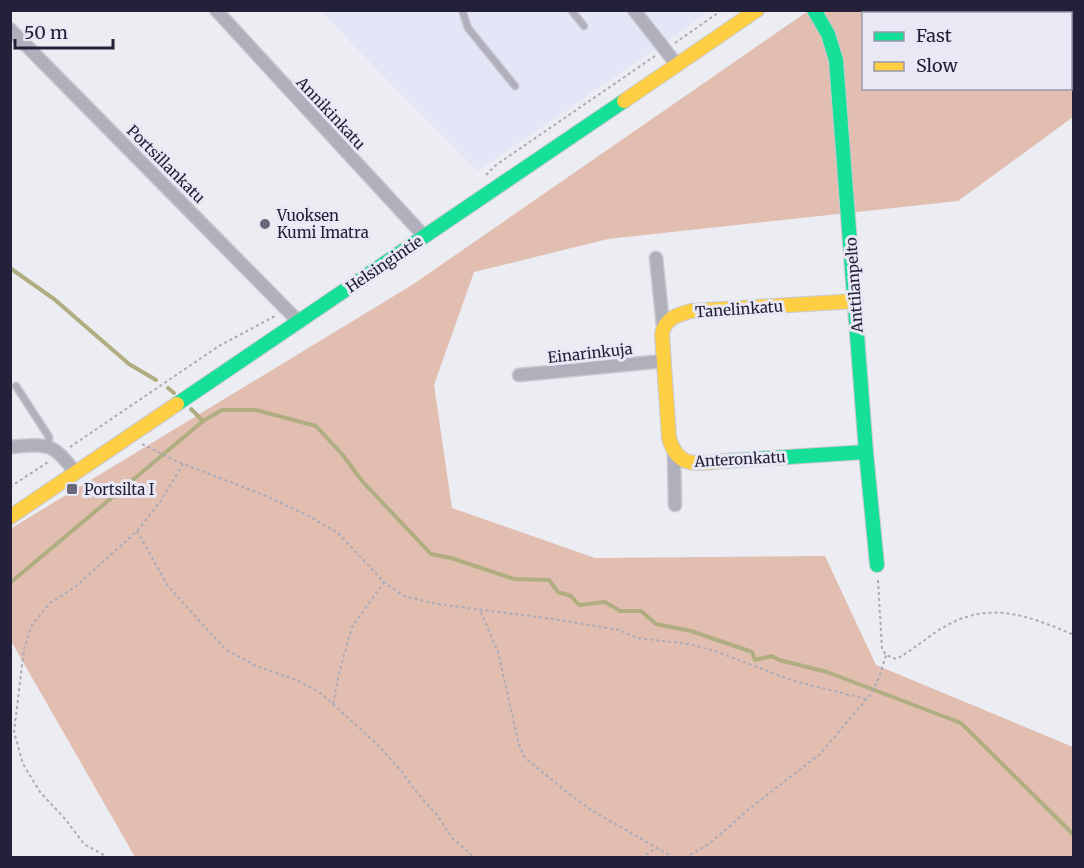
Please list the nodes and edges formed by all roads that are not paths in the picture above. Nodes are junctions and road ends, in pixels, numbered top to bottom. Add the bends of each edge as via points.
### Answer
1 (216, 10) edge
2 (462, 10) edge
3 (571, 10) edge
4 (634, 10) edge
5 (757, 10) edge
6 (814, 10) edge
7 (584, 26) dead end
8 (10, 29) edge
9 (676, 65) junction
10 (515, 86) dead end
11 (424, 236) junction
12 (656, 258) dead end
13 (856, 301) junction
14 (299, 322) junction
15 (663, 325) junction
16 (664, 361) junction
17 (519, 375) dead end
18 (16, 386) dead end
19 (48, 446) junction
20 (10, 447) edge
21 (866, 452) junction
22 (674, 454) junction
23 (76, 473) junction
24 (675, 505) dead end
25 (10, 517) edge
26 (877, 566) road end

1 - 11 street, Annikinkatu
2 - 10 lane via 468,28
3 - 7 lane
4 - 9 street
5 - 9 street, Helsingintie
6 - 13 street, Anttilanpelto via 828,28 836,60
8 - 14 street, Portsillankatu
9 - 11 street, Helsingintie
11 - 14 street, Helsingintie
12 - 15 street
13 - 15 street, Tanelinkatu via 691,311 673,315
13 - 21 street, Anttilanpelto
14 - 23 street, Helsingintie
15 - 16 street
16 - 17 street, Einarinkuja
16 - 22 street, Anteronkatu via 669,438
18 - 19 lane via 49,437
19 - 20 street
19 - 23 street via 60,453
21 - 22 street, Anteronkatu via 693,463
21 - 26 street, Anttilanpelto
22 - 24 street
23 - 25 street, Helsingintie

